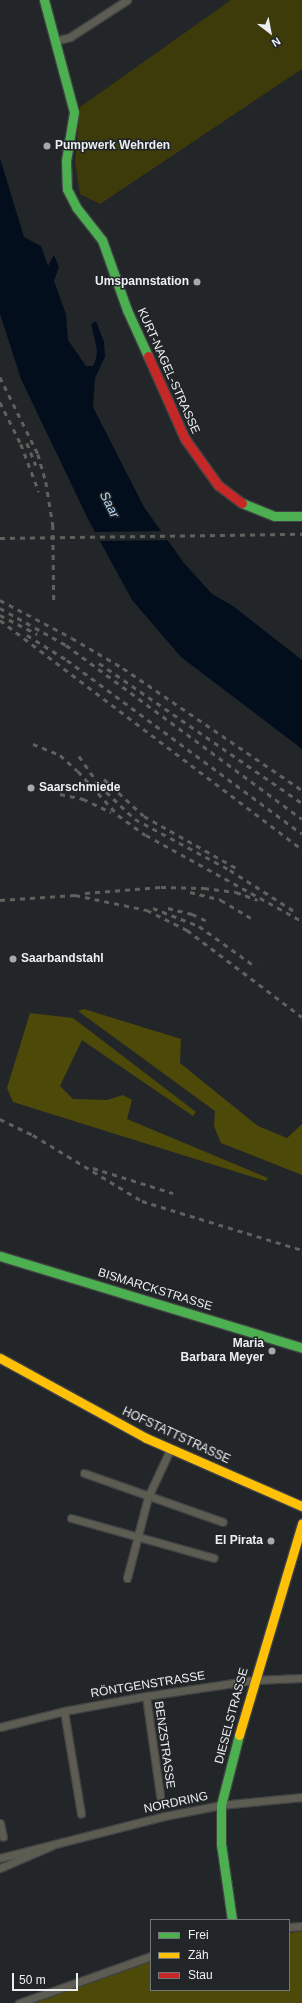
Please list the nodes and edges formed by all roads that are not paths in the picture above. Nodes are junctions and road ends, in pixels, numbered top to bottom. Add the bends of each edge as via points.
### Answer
1 (44, 0) edge
2 (127, 0) edge
3 (55, 41) junction
4 (302, 516) edge
5 (0, 1256) edge
6 (302, 1348) edge
7 (0, 1358) edge
8 (171, 1448) junction
9 (84, 1473) dead end
10 (148, 1497) junction
11 (302, 1506) edge
12 (72, 1518) dead end
13 (223, 1522) dead end
14 (302, 1523) edge
15 (137, 1537) junction
16 (214, 1558) dead end
17 (128, 1578) dead end
18 (302, 1678) edge
19 (254, 1680) junction
20 (146, 1696) junction
21 (64, 1710) junction
22 (0, 1727) edge
23 (160, 1796) dead end
24 (302, 1797) edge
25 (221, 1805) junction
26 (81, 1814) dead end
27 (0, 1823) edge
28 (4, 1837) dead end
29 (58, 1843) junction
30 (0, 1858) edge
31 (0, 1868) edge
32 (232, 1919) edge
33 (302, 1926) edge
34 (290, 1927) edge
35 (150, 1956) edge
36 (19, 2003) edge

1 - 3 street
2 - 3 street via 70,37
3 - 4 street, KURT-NAGEL-STRASSE via 74,112 65,179 76,207 102,240 127,310 185,439 218,485 246,506 275,516
5 - 6 street, BISMARCKSTRASSE
7 - 8 street, HOFSTATTSTRASSE via 146,1438
8 - 10 street
8 - 11 street, HOFSTATTSTRASSE
9 - 10 street
10 - 13 street
10 - 15 street
12 - 15 street
14 - 19 street, DIESELSTRASSE
15 - 16 street
15 - 17 street
18 - 19 street, RÖNTGENSTRASSE
19 - 20 street, RÖNTGENSTRASSE
19 - 25 street, DIESELSTRASSE
20 - 21 street, RÖNTGENSTRASSE
20 - 23 street, BENZSTRASSE
21 - 22 street, RÖNTGENSTRASSE
21 - 26 street
24 - 25 street, NORDRING
25 - 29 street, NORDRING via 130,1824
25 - 32 street, DIESELSTRASSE via 221,1844
27 - 28 street
29 - 30 street, NORDRING
29 - 31 street, NORDRING
33 - 34 street
35 - 36 street

